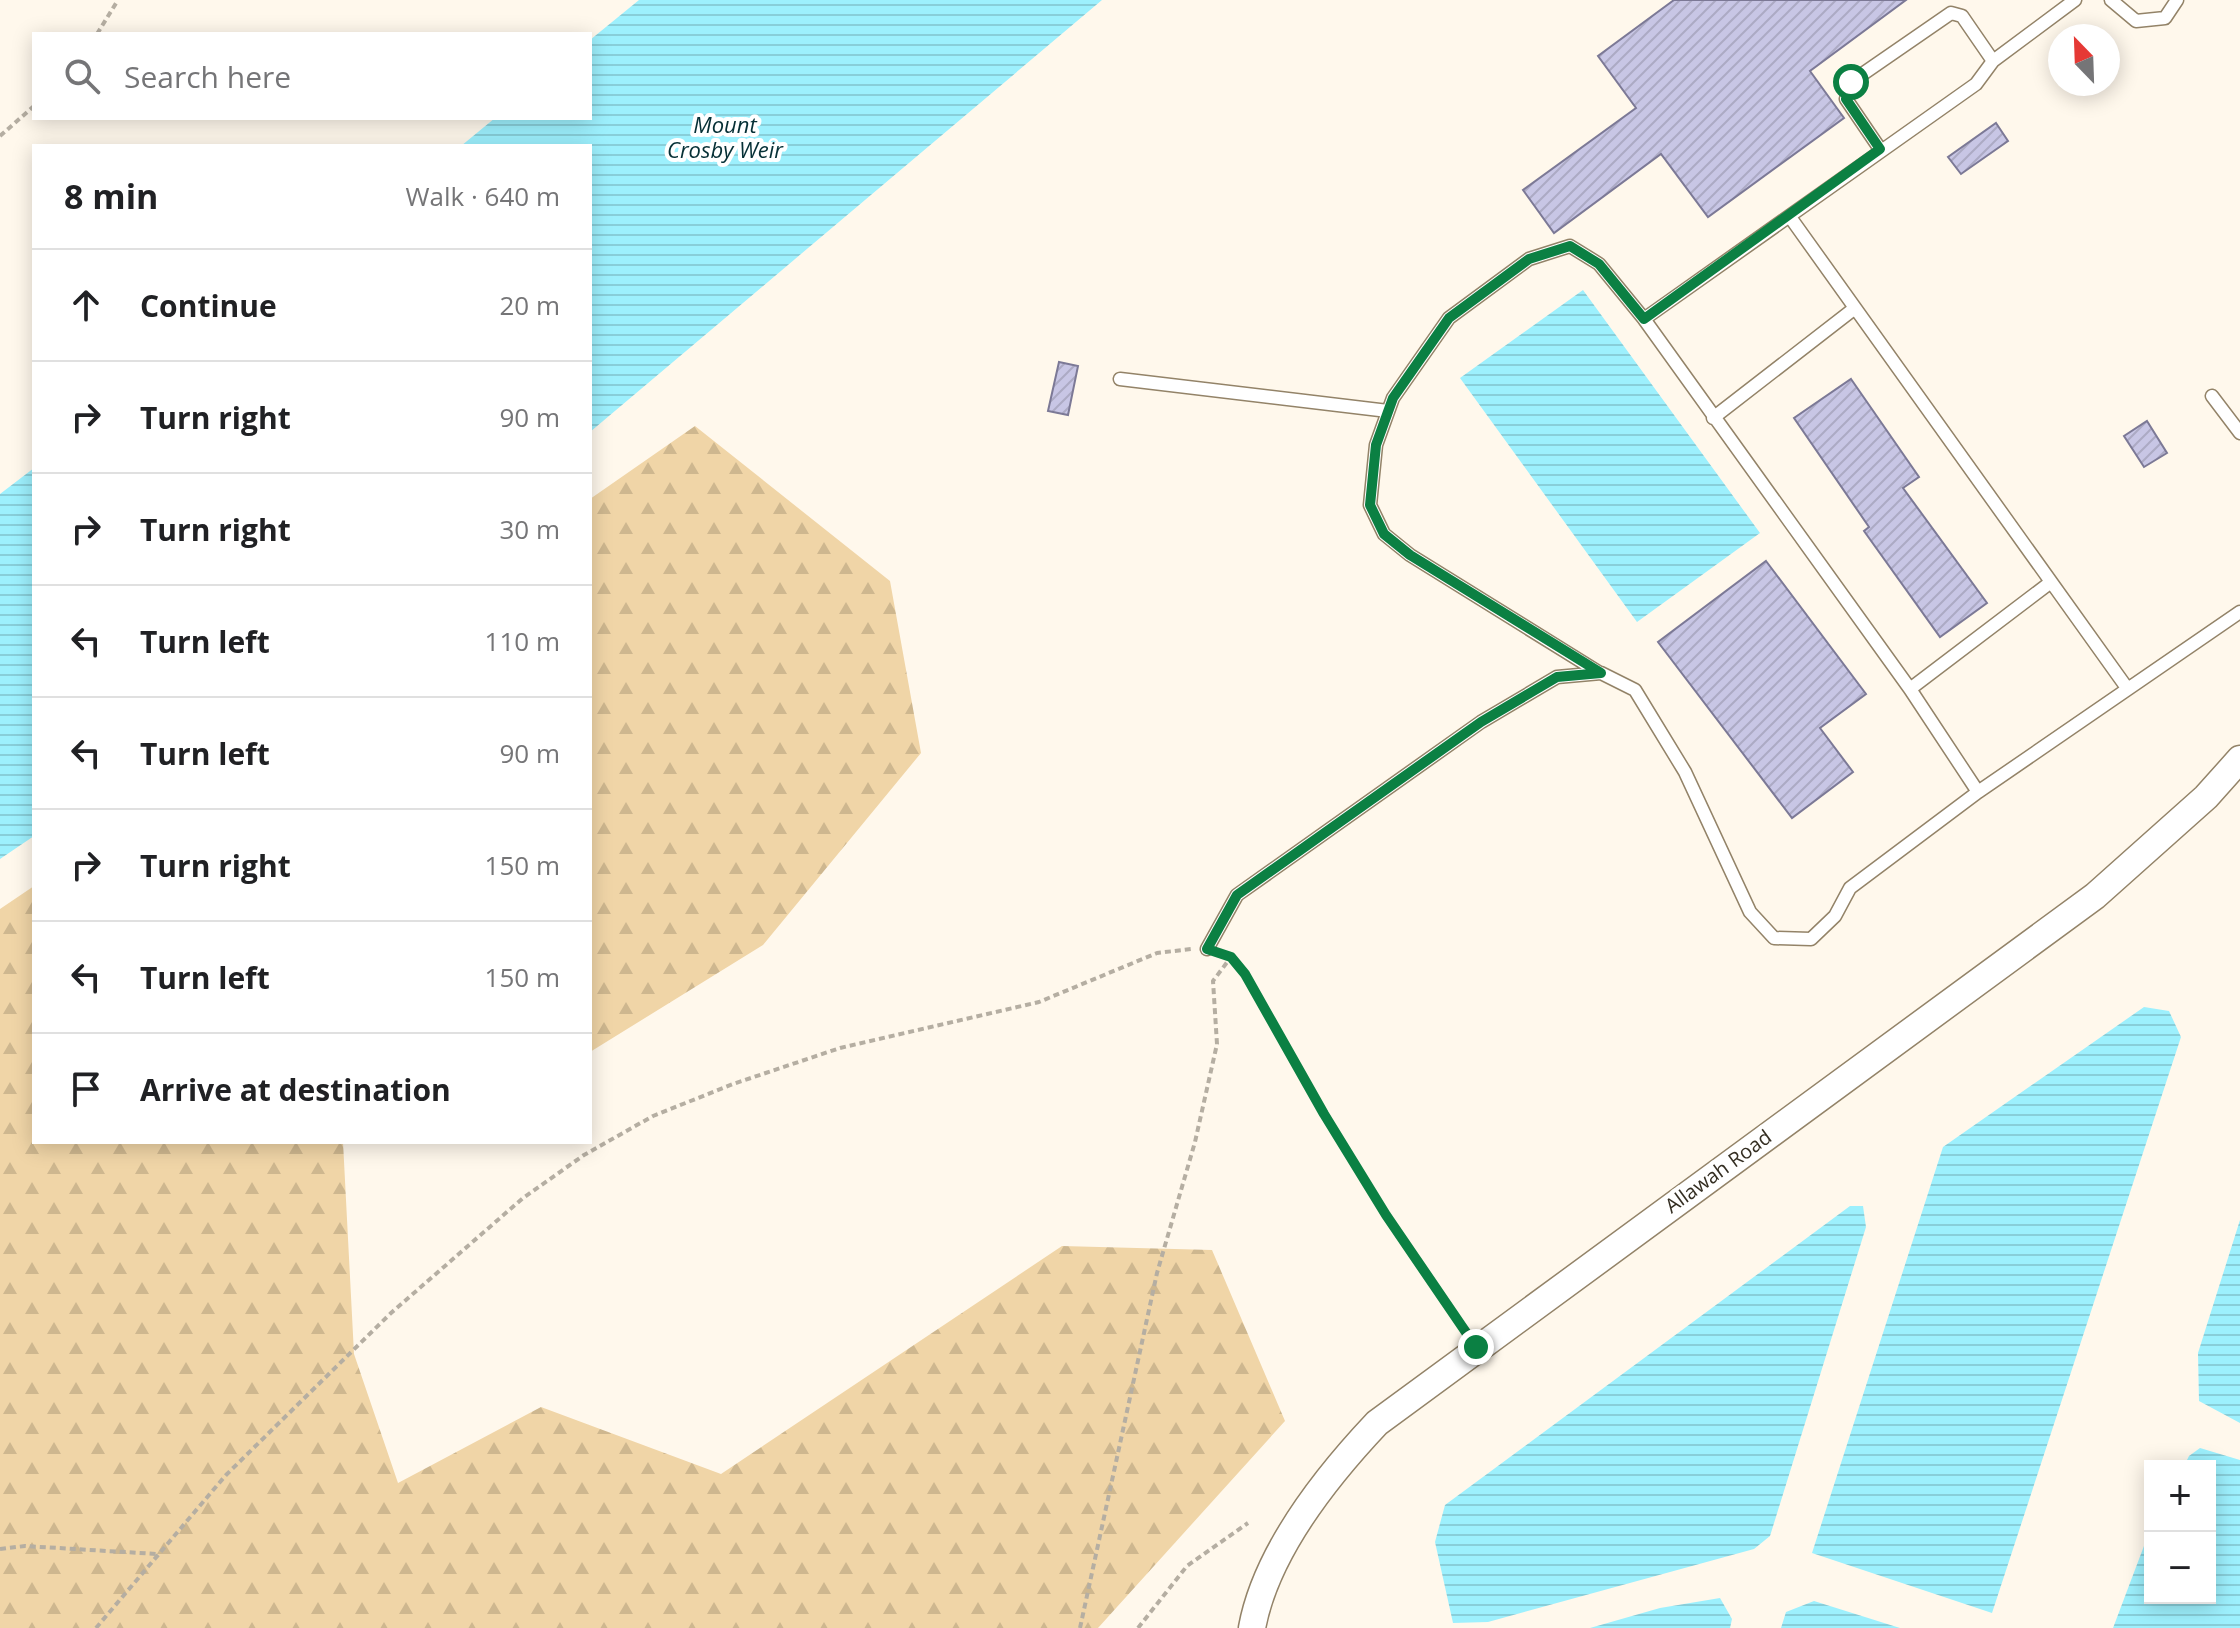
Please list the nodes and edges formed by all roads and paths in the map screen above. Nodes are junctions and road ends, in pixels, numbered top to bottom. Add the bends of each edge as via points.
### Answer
1 (118, 0) edge
2 (2075, 0) edge
3 (2111, 0) edge
4 (2177, 0) edge
5 (98, 32) edge
6 (1993, 61) junction
7 (32, 108) edge
8 (0, 136) edge
9 (1880, 149) junction
10 (1790, 217) junction
11 (1855, 308) junction
12 (1644, 319) junction
13 (1120, 379) dead end
14 (2212, 396) dead end
15 (1388, 411) junction
16 (1713, 418) junction
17 (2240, 433) edge
18 (2051, 582) junction
19 (2240, 612) edge
20 (1601, 673) junction
21 (2127, 688) junction
22 (1910, 689) junction
23 (2240, 759) edge
24 (1978, 792) junction
25 (1207, 949) junction
26 (1231, 957) junction
27 (1476, 1347) junction
28 (1248, 1523) dead end
29 (0, 1549) edge
30 (157, 1554) junction
31 (96, 1628) edge
32 (1080, 1628) edge
33 (1138, 1628) edge
34 (1252, 1628) edge

1 - 5 path
2 - 6 lane
3 - 4 lane via 2136,21 2165,18
6 - 9 lane via 1976,84
6 - 9 lane via 1962,16 1951,13 1851,82 1846,99
7 - 8 path
9 - 10 lane
10 - 11 lane
10 - 12 lane
11 - 16 lane
11 - 18 lane
12 - 15 lane via 1599,264 1570,246 1529,259 1449,318
12 - 16 lane
13 - 15 lane
14 - 17 lane
15 - 20 lane via 1376,445 1370,505 1384,534
16 - 22 lane
18 - 21 lane
18 - 22 lane
19 - 21 lane
20 - 24 lane via 1635,690 1685,772 1750,912 1774,938 1811,939 1835,916 1850,888
20 - 25 lane via 1557,677 1481,722 1237,895
21 - 24 lane
22 - 24 lane
23 - 27 street, Allawah Road via 2206,797 2095,896
25 - 26 path
25 - 30 path via 1157,953 1039,1002 840,1048 653,1116 584,1155 523,1198 391,1313 226,1475
26 - 27 path via 1386,1215
26 - 32 path via 1213,981 1217,1044 1157,1273
27 - 34 street, Allawah Road via 1377,1423 1329,1474 1285,1543
28 - 33 path via 1187,1566
29 - 30 path
30 - 31 path

